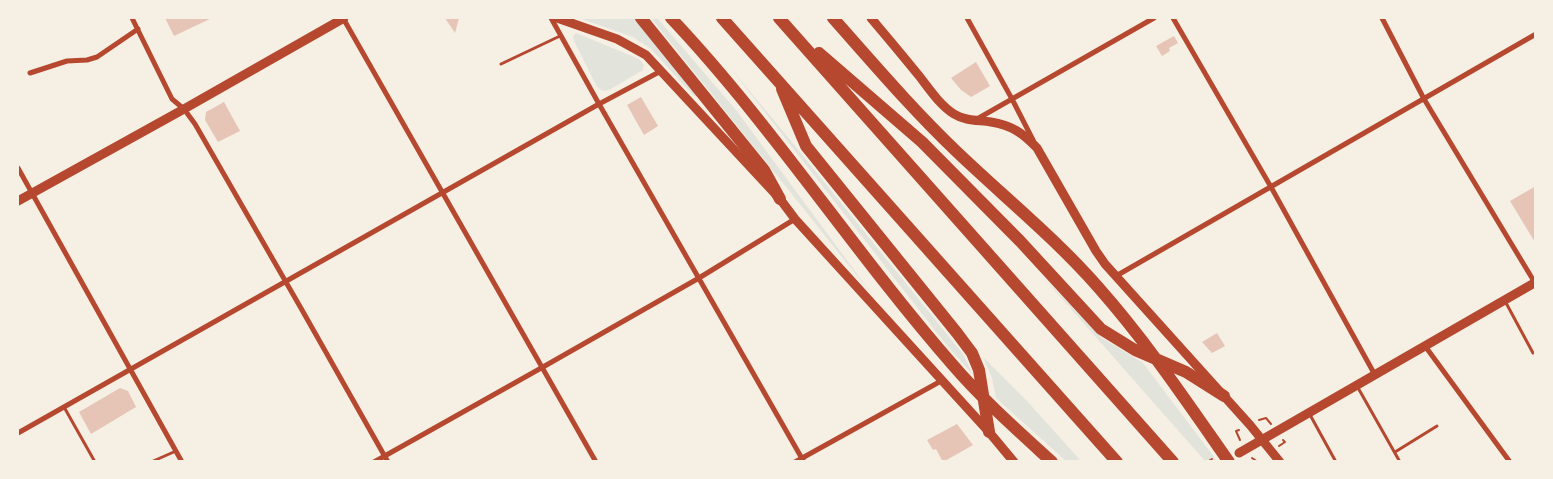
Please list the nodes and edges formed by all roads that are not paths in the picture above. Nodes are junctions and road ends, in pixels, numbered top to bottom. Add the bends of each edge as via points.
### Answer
1 (132, 18) edge
2 (343, 18) edge
3 (552, 18) edge
4 (557, 18) edge
5 (641, 18) edge
6 (671, 18) edge
7 (722, 18) edge
8 (780, 18) edge
9 (833, 18) edge
10 (871, 18) edge
11 (967, 18) edge
12 (1154, 18) edge
13 (1173, 18) edge
14 (1382, 18) edge
15 (138, 29) junction
16 (1536, 34) edge
17 (561, 36) junction
18 (501, 64) dead end
19 (662, 71) junction
20 (30, 73) dead end
21 (778, 80) junction
22 (1012, 99) junction
23 (1424, 99) junction
24 (599, 104) junction
25 (184, 110) junction
26 (974, 121) junction
27 (1036, 148) junction
28 (18, 168) edge
29 (1271, 187) junction
30 (443, 193) junction
31 (31, 194) junction
32 (780, 199) junction
33 (18, 201) edge
34 (795, 218) junction
35 (1116, 276) junction
36 (699, 278) junction
37 (286, 281) junction
38 (1536, 283) edge
39 (1505, 300) junction
40 (1425, 346) junction
41 (1533, 353) dead end
42 (543, 367) junction
43 (130, 370) junction
44 (1375, 375) junction
45 (942, 381) junction
46 (1356, 386) junction
47 (1224, 396) junction
48 (64, 407) junction
49 (1309, 413) junction
50 (1437, 426) dead end
51 (989, 432) junction
52 (18, 433) edge
53 (1262, 439) junction
54 (176, 451) junction
55 (1394, 452) junction
56 (384, 455) junction
57 (1234, 457) edge
58 (803, 459) edge
59 (1172, 460) edge
60 (95, 462) edge
61 (151, 462) edge
62 (182, 462) edge
63 (374, 462) edge
64 (388, 462) edge
65 (596, 462) edge
66 (795, 462) edge
67 (1014, 462) edge
68 (1052, 462) edge
69 (1117, 462) edge
70 (1280, 462) edge
71 (1336, 462) edge
72 (1400, 462) edge
73 (1510, 462) edge

1 - 15 street
2 - 25 street
2 - 30 street
3 - 17 street
4 - 19 street via 634,47
5 - 32 highway via 764,170
6 - 68 highway via 739,95 953,366
7 - 21 highway
8 - 47 highway via 922,142 1020,241 1100,330 1135,350 1186,372
8 - 59 highway
9 - 57 highway via 912,108 1052,239 1097,286 1138,334 1214,440
10 - 26 street via 944,106 954,114
11 - 22 street
12 - 22 street
13 - 29 street
14 - 23 street
15 - 20 street via 96,57 66,61
15 - 25 street via 172,98
16 - 23 street
17 - 18 lane
17 - 24 street
19 - 24 street
19 - 32 street
21 - 51 highway via 806,146 972,353 979,370
21 - 69 highway
22 - 26 street
22 - 27 street
23 - 29 street
23 - 38 street
24 - 30 street
24 - 36 street
25 - 31 street
25 - 37 street
26 - 27 street via 1011,127
27 - 35 street via 1096,251
28 - 31 street
29 - 35 street
29 - 44 street
30 - 37 street
30 - 42 street
31 - 33 street
31 - 43 street
32 - 34 street
34 - 36 street
34 - 45 street
35 - 47 street
36 - 42 street
36 - 58 street
37 - 43 street
37 - 56 street
38 - 39 street
39 - 40 street
39 - 41 lane
40 - 44 street
40 - 73 street
42 - 56 street
42 - 65 street
43 - 48 street
43 - 54 street
44 - 46 street
45 - 51 street
45 - 58 street
46 - 49 street
46 - 55 lane
47 - 53 street
48 - 52 street
48 - 60 lane
49 - 53 street
49 - 71 lane
50 - 55 lane
51 - 67 street
53 - 57 street
53 - 70 street
54 - 61 lane
54 - 62 street
55 - 72 lane
56 - 63 street
56 - 64 street
58 - 66 street

